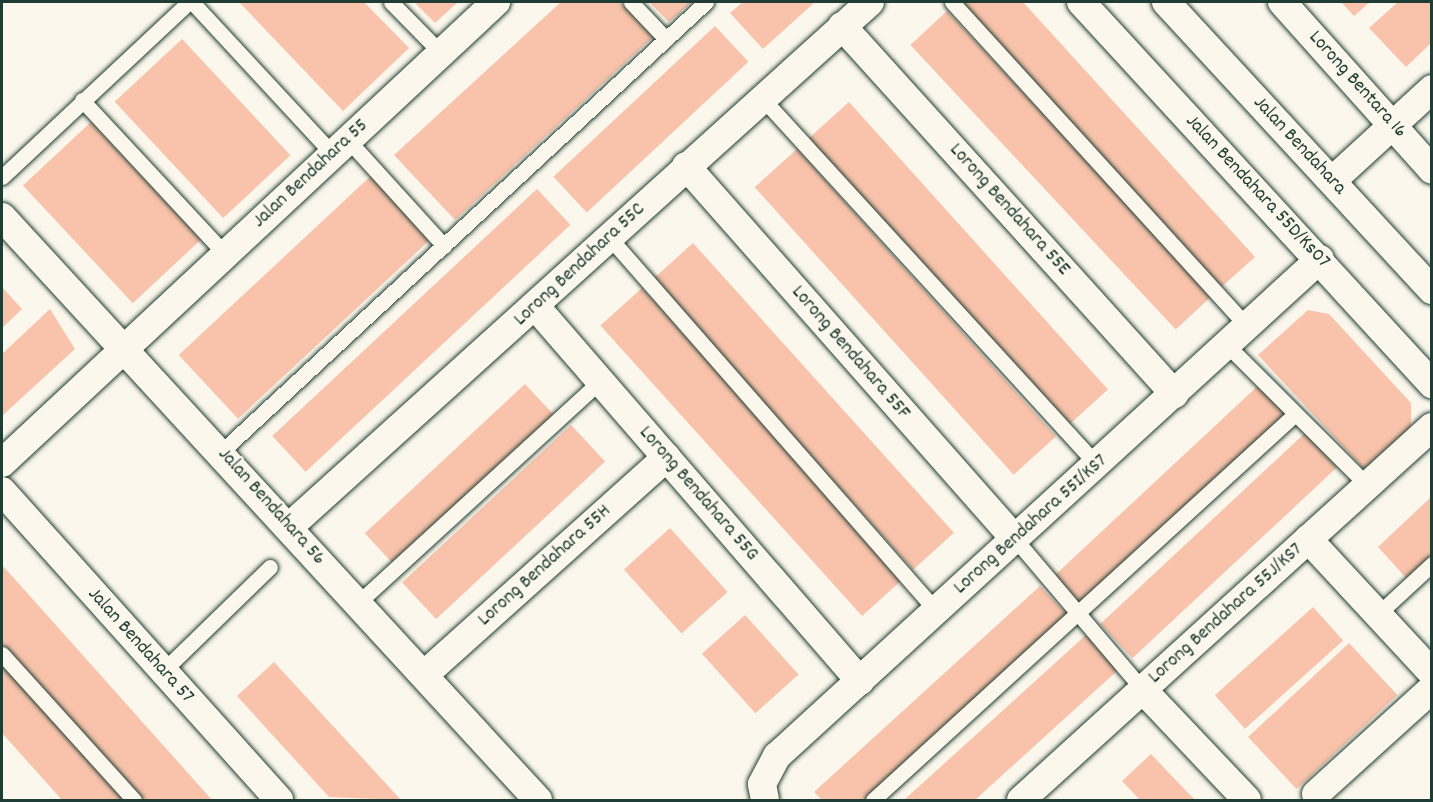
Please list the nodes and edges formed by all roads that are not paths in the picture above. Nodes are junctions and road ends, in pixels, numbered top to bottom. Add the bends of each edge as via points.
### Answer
1 (191, 2) edge
2 (391, 2) edge
3 (496, 2) edge
4 (631, 2) edge
5 (706, 2) edge
6 (870, 2) edge
7 (952, 2) edge
8 (1081, 2) edge
9 (1166, 2) edge
10 (1282, 2) edge
11 (842, 26) junction
12 (666, 39) junction
13 (441, 53) junction
14 (1431, 89) edge
15 (762, 98) junction
16 (82, 100) junction
17 (1394, 124) junction
18 (340, 147) junction
19 (686, 166) junction
20 (1431, 170) edge
21 (2, 177) edge
22 (1332, 181) junction
23 (2, 217) edge
24 (609, 237) junction
25 (444, 246) junction
26 (225, 254) junction
27 (1320, 260) junction
28 (1431, 290) edge
29 (536, 307) junction
30 (1238, 337) junction
31 (126, 347) junction
32 (600, 381) junction
33 (1431, 384) edge
34 (1175, 394) junction
35 (1293, 416) junction
36 (1431, 427) edge
37 (221, 452) junction
38 (667, 457) junction
39 (2, 463) edge
40 (1097, 465) junction
41 (1367, 485) junction
42 (2, 491) edge
43 (289, 527) junction
44 (1015, 539) junction
45 (1308, 539) junction
46 (1431, 564) edge
47 (270, 567) dead end
48 (358, 603) junction
49 (936, 611) junction
50 (1078, 613) junction
51 (1378, 614) junction
52 (2, 654) edge
53 (163, 671) junction
54 (1431, 673) edge
55 (424, 675) junction
56 (860, 681) junction
57 (1431, 689) edge
58 (1143, 690) junction
59 (1316, 794) dead end
60 (274, 799) edge
61 (134, 801) edge
62 (538, 801) edge
63 (765, 801) edge
64 (873, 801) edge
65 (1021, 801) edge
66 (1247, 801) edge

1 - 16 lane
1 - 18 lane
2 - 13 lane
3 - 13 street, Jalan Bendahara 55
4 - 12 lane
5 - 12 lane
6 - 11 street, Lorong Bendahara 55C
7 - 30 lane
8 - 27 street, Jalan Bendahara 55D/Ks07
9 - 22 street, Jalan Bendahara
10 - 17 street, Lorong Bentara 16
11 - 15 street, Lorong Bendahara 55C
11 - 34 street, Lorong Bendahara 55E
12 - 25 lane
13 - 18 street, Jalan Bendahara 55
14 - 17 street
15 - 19 street, Lorong Bendahara 55C
15 - 40 lane
16 - 21 lane
16 - 26 lane
17 - 20 street, Lorong Bentara 16
17 - 22 street
18 - 25 lane
18 - 26 street, Jalan Bendahara 55
19 - 24 street, Lorong Bendahara 55C
19 - 44 street, Lorong Bendahara 55F
22 - 28 street, Jalan Bendahara
23 - 31 street, Jalan Bendahara 56
24 - 29 street, Lorong Bendahara 55C
24 - 49 lane
25 - 37 lane
26 - 31 street, Jalan Bendahara 55
27 - 30 street, Lorong Bendahara 55I/KS7
27 - 33 street, Jalan Bendahara 55D/Ks07
29 - 32 street, Lorong Bendahara 55G
29 - 43 street, Lorong Bendahara 55C
30 - 34 street, Lorong Bendahara 55I/KS7
30 - 35 lane
31 - 37 street, Jalan Bendahara 56
31 - 39 street, Jalan Bendahara 55
32 - 38 street, Lorong Bendahara 55G
32 - 48 lane
34 - 40 street, Lorong Bendahara 55I/KS7
35 - 41 lane
35 - 50 lane
36 - 41 street, Lorong Bendahara 55J/KS7
37 - 43 street, Jalan Bendahara 56
38 - 55 street, Lorong Bendahara 55H
38 - 56 street, Lorong Bendahara 55G
40 - 44 street, Lorong Bendahara 55I/KS7
41 - 45 street, Lorong Bendahara 55J/KS7
42 - 53 street, Jalan Bendahara 57
43 - 48 street, Jalan Bendahara 56
44 - 49 street, Lorong Bendahara 55I/KS7
44 - 50 lane
45 - 51 street
45 - 58 street, Lorong Bendahara 55J/KS7
46 - 51 lane
47 - 53 lane
48 - 55 street, Jalan Bendahara 56
49 - 56 street, Lorong Bendahara 55I/KS7
50 - 58 lane
50 - 64 lane
51 - 54 street
52 - 61 lane
53 - 60 street, Jalan Bendahara 57
55 - 62 street, Jalan Bendahara 56
56 - 63 street, Lorong Bendahara 55I/KS7 via 777,756 762,784
57 - 59 street
58 - 65 street, Lorong Bendahara 55J/KS7
58 - 66 street

